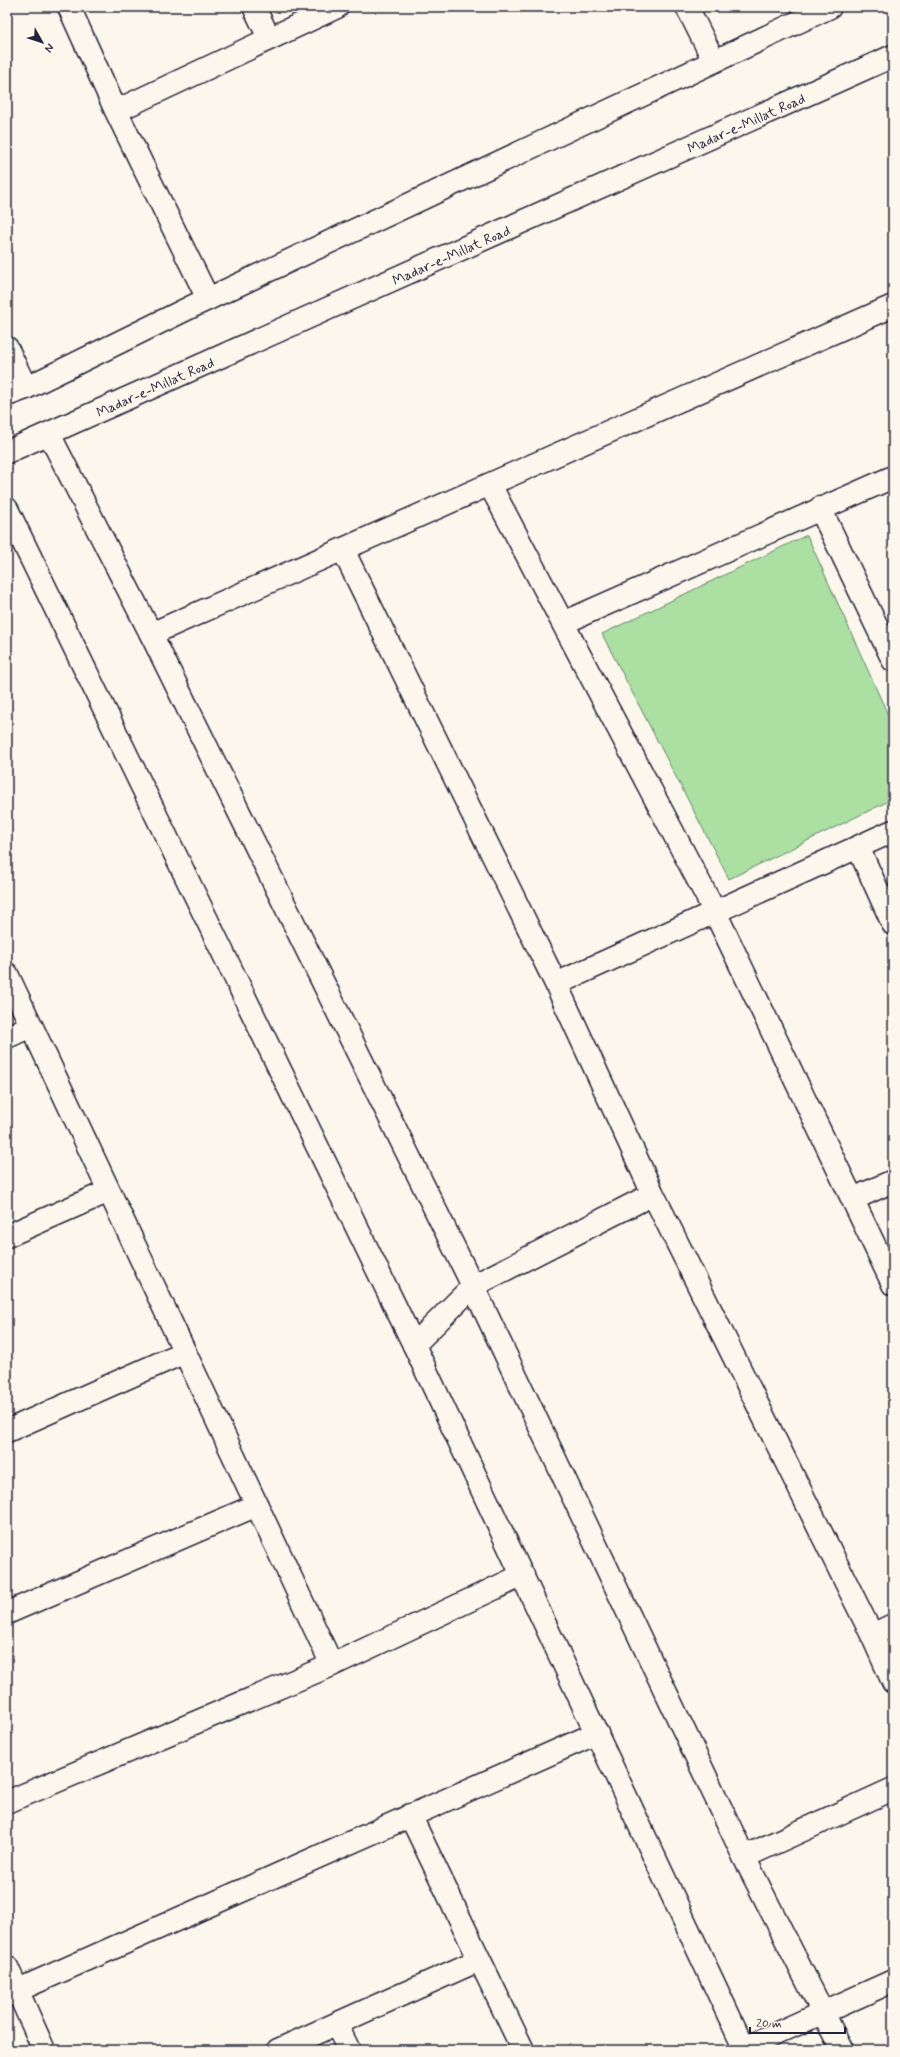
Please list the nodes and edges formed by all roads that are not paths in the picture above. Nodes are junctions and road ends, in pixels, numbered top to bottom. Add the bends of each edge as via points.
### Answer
1 (69, 7) edge
2 (254, 7) edge
3 (337, 7) edge
4 (687, 7) edge
5 (830, 7) edge
6 (269, 38) junction
7 (893, 56) edge
8 (714, 61) junction
9 (116, 111) junction
10 (208, 299) junction
11 (893, 306) edge
12 (7, 348) edge
13 (17, 392) edge
14 (49, 434) junction
15 (7, 452) edge
16 (893, 477) edge
17 (490, 485) junction
18 (820, 508) junction
19 (7, 509) edge
20 (343, 550) junction
21 (563, 623) junction
22 (150, 634) junction
23 (892, 654) edge
24 (893, 831) edge
25 (858, 847) junction
26 (715, 912) junction
27 (893, 924) edge
28 (7, 974) edge
29 (556, 984) junction
30 (31, 1026) junction
31 (7, 1037) edge
32 (893, 1181) edge
33 (109, 1191) junction
34 (653, 1194) junction
35 (853, 1199) junction
36 (7, 1236) edge
37 (893, 1284) edge
38 (473, 1286) junction
39 (414, 1345) junction
40 (185, 1352) junction
41 (7, 1432) edge
42 (257, 1505) junction
43 (523, 1575) junction
44 (7, 1613) edge
45 (893, 1625) edge
46 (872, 1635) junction
47 (332, 1665) junction
48 (893, 1682) edge
49 (597, 1733) junction
50 (893, 1789) edge
51 (7, 1802) edge
52 (410, 1815) junction
53 (744, 1857) junction
54 (479, 1960) junction
55 (7, 1967) edge
56 (893, 1980) edge
57 (12, 1992) edge
58 (824, 2012) junction
59 (336, 2024) junction
60 (744, 2049) edge
61 (44, 2050) edge
62 (278, 2050) edge
63 (349, 2050) edge
64 (523, 2050) edge
65 (842, 2050) edge

1 - 9 street
2 - 6 street
3 - 6 street
4 - 8 street
5 - 8 street
6 - 9 street
7 - 14 street, Madar-e-Millat Road
8 - 10 street
9 - 10 street
10 - 13 street
11 - 17 street
12 - 13 street
14 - 15 street, Madar-e-Millat Road
14 - 22 street
16 - 18 street
17 - 20 street
17 - 21 street
18 - 21 street
18 - 23 street
19 - 39 street
20 - 22 street
20 - 29 street
21 - 26 street
22 - 38 street
24 - 25 street
25 - 26 street
25 - 27 street
26 - 29 street
26 - 35 street
28 - 30 street
29 - 34 street
30 - 31 street
30 - 33 street
32 - 35 street
33 - 36 street
33 - 40 street
34 - 38 street
34 - 46 street
35 - 37 street
38 - 39 street
38 - 53 street
39 - 43 street
40 - 41 street
40 - 42 street
42 - 44 street
42 - 47 street
43 - 47 street
43 - 49 street
45 - 46 street
46 - 48 street
47 - 51 street
49 - 52 street
49 - 60 street
50 - 53 street
52 - 54 street
52 - 57 street
53 - 58 street
54 - 59 street
54 - 64 street
55 - 57 street
56 - 58 street
57 - 61 street
58 - 60 street
58 - 65 street
59 - 62 street
59 - 63 street

